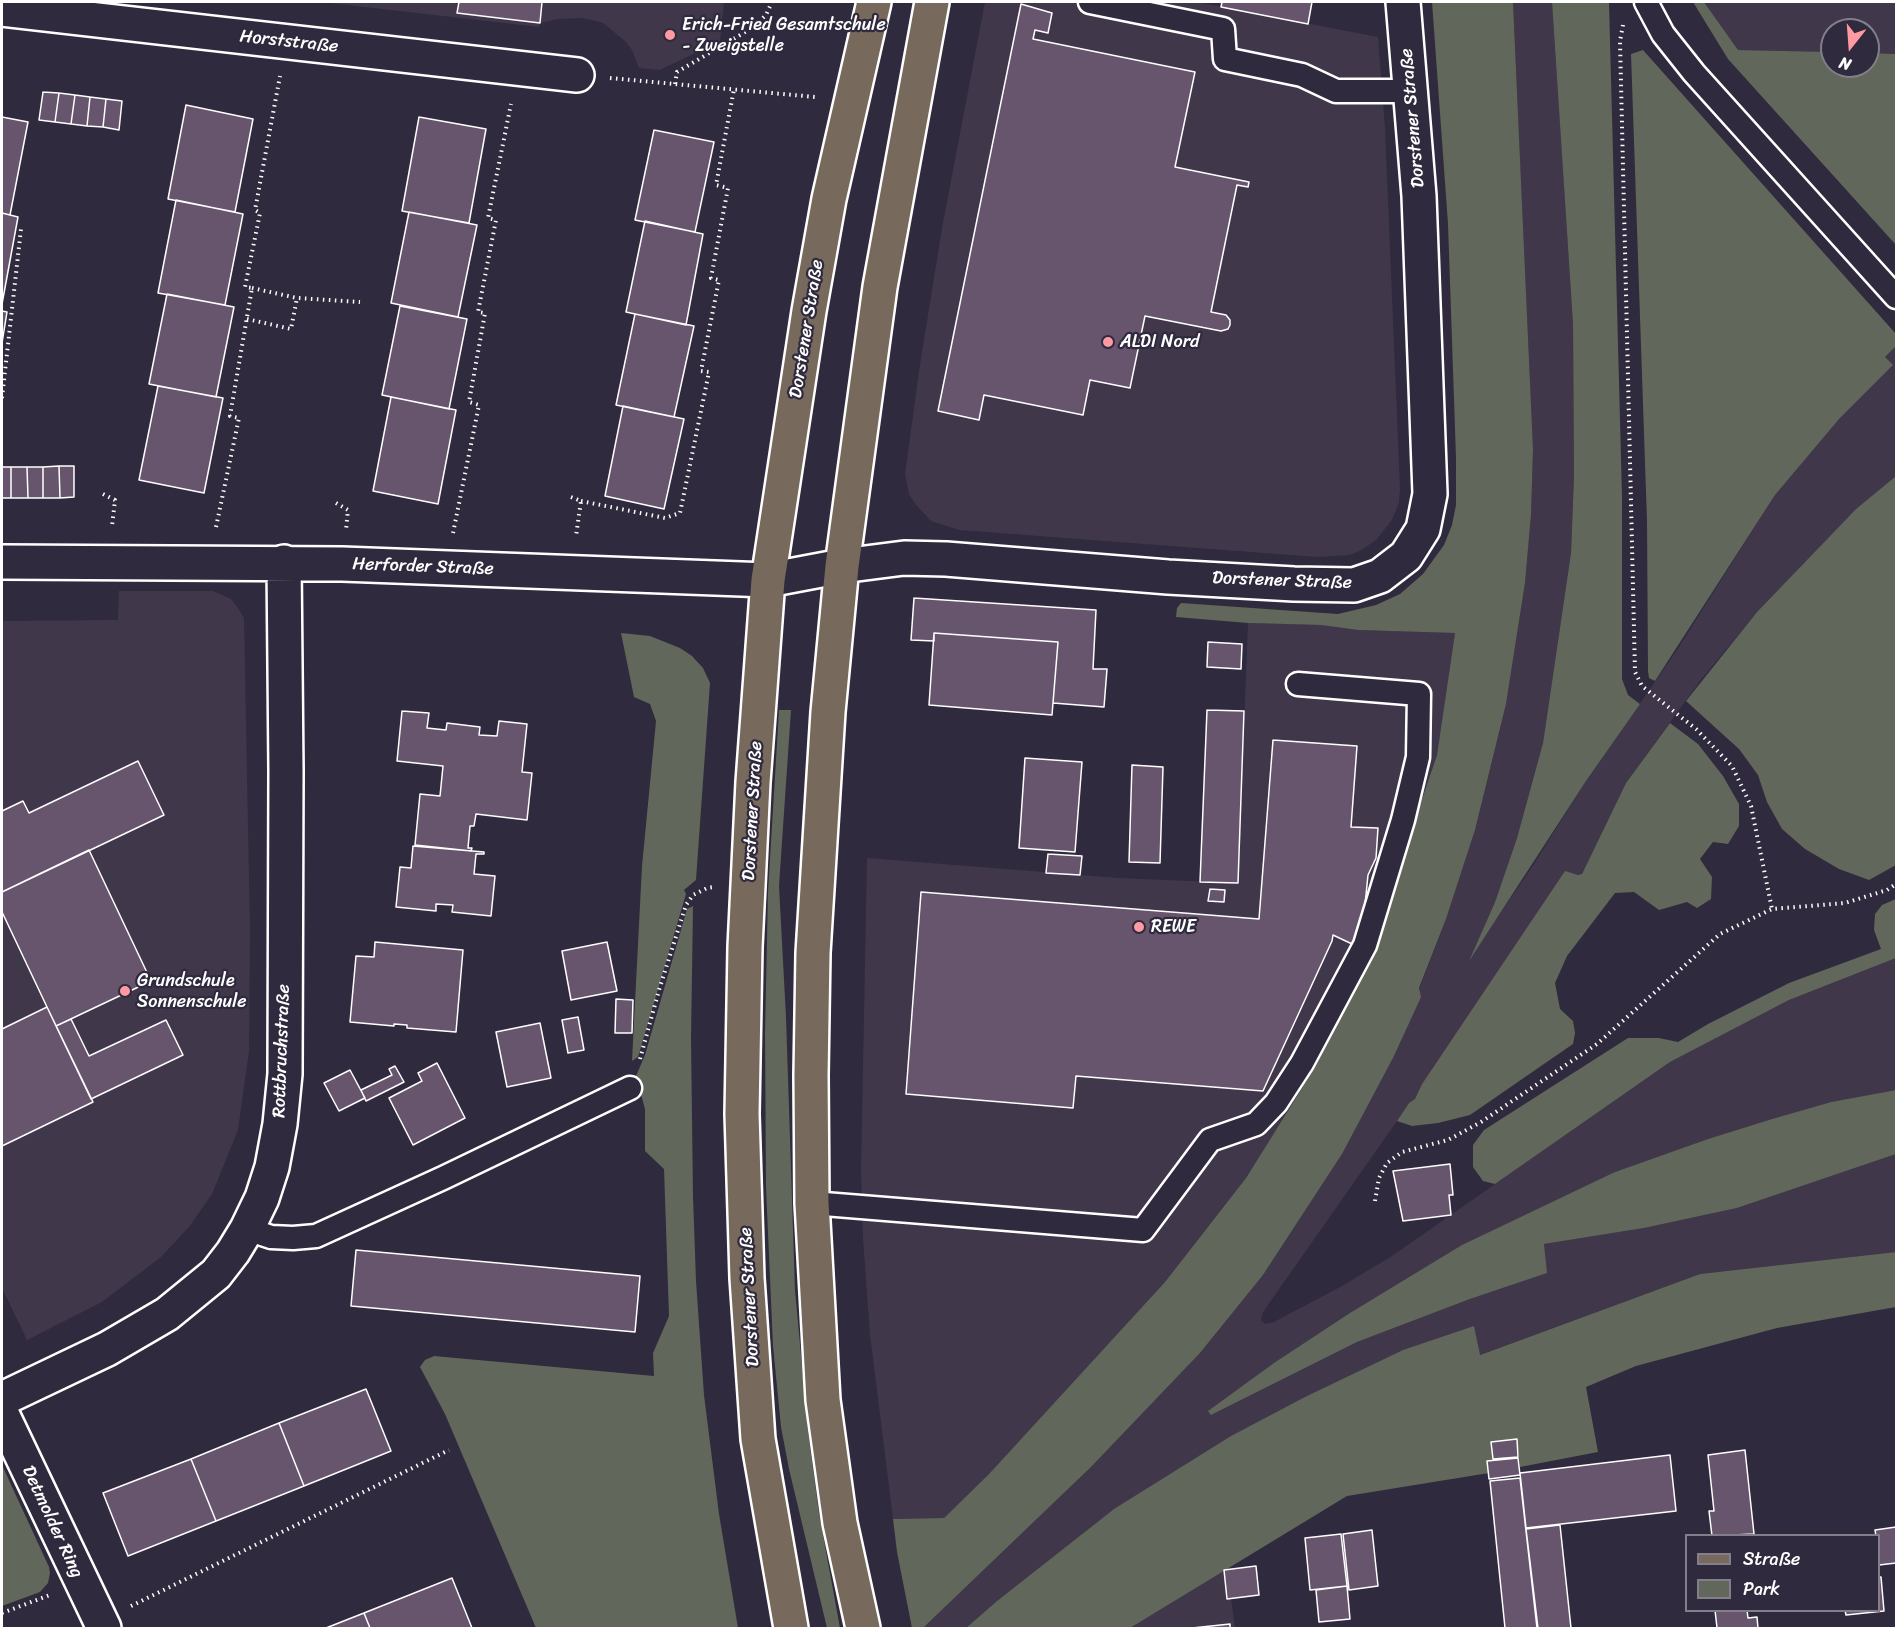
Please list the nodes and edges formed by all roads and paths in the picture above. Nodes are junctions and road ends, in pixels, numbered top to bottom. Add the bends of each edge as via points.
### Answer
1 (772, 2) edge
2 (874, 2) edge
3 (932, 2) edge
4 (1090, 2) edge
5 (1403, 2) edge
6 (1646, 2) edge
7 (2, 9) edge
8 (1624, 20) dead end
9 (286, 42) junction
10 (518, 68) junction
11 (577, 75) joint
12 (675, 84) junction
13 (734, 89) junction
14 (1410, 91) junction
15 (851, 101) junction
16 (21, 229) dead end
17 (252, 288) junction
18 (1896, 297) edge
19 (297, 298) junction
20 (360, 302) dead end
21 (247, 319) junction
22 (2, 398) edge
23 (572, 497) dead end
24 (581, 501) junction
25 (2, 562) edge
26 (284, 562) junction
27 (208, 563) junction
28 (842, 566) junction
29 (446, 567) junction
30 (571, 573) junction
31 (768, 580) junction
32 (1298, 684) dead end
33 (1896, 884) edge
34 (707, 888) dead end
35 (1772, 909) junction
36 (630, 1088) joint
37 (1375, 1201) dead end
38 (812, 1203) junction
39 (247, 1229) junction
40 (2, 1399) edge
41 (2, 1414) edge
42 (449, 1450) dead end
43 (81, 1584) junction
44 (2, 1613) edge
45 (103, 1625) edge
46 (790, 1629) edge
47 (863, 1629) edge

1 - 12 path via 766,15 752,28 677,72
2 - 15 main road, Dorstener Straße
3 - 28 main road via 880,287
4 - 14 lane via 1223,29 1225,59 1302,75 1336,90
5 - 14 street, Dorstener Straße
6 - 18 lane via 1663,34 1694,73
7 - 9 street, Horststraße
8 - 35 path via 1620,41 1635,672 1642,686 1696,729 1732,766 1751,806
9 - 10 street, Horststraße
9 - 17 path via 255,210 260,213 245,287
10 - 11 street, Horststraße
10 - 29 path via 488,218 496,220 478,312 485,313 469,402 479,405
11 - 12 path
12 - 13 path
13 - 15 path
13 - 24 path via 716,185 728,188 711,278 718,280 700,371 708,372 680,513 665,518
14 - 28 street, Dorstener Straße via 1419,196 1430,494 1423,529 1406,556 1380,576 1354,585 1180,578 946,559 904,558
15 - 31 main road, Dorstener Straße via 809,311
16 - 22 path
17 - 19 path
17 - 21 path
19 - 20 path
19 - 21 path via 291,329
21 - 27 path via 230,416 239,418
23 - 24 path
24 - 30 path
25 - 27 street, Herforder Straße
26 - 27 street, Herforder Straße
26 - 29 street, Herforder Straße
26 - 39 street, Rottbruchstraße via 285,1074 272,1167
28 - 31 street, Herforder Straße
28 - 38 main road via 828,712 813,953
29 - 30 street, Herforder Straße
30 - 31 street, Herforder Straße
31 - 46 main road, Dorstener Straße via 753,782 742,1114 747,1278 758,1439
32 - 38 lane via 1419,694 1418,757 1365,945 1302,1063 1276,1103 1256,1124 1210,1140 1143,1230
33 - 35 path via 1845,903
34 - 36 path via 686,904
35 - 37 path via 1720,934 1597,1044 1481,1122 1448,1140 1401,1152 1379,1178
36 - 39 lane via 316,1236 271,1236
38 - 47 main road via 823,1400 840,1523
39 - 40 street, Rottbruchstraße via 216,1274 167,1314
41 - 43 street, Detmolder Ring
42 - 45 path
43 - 44 path
43 - 45 street, Detmolder Ring

